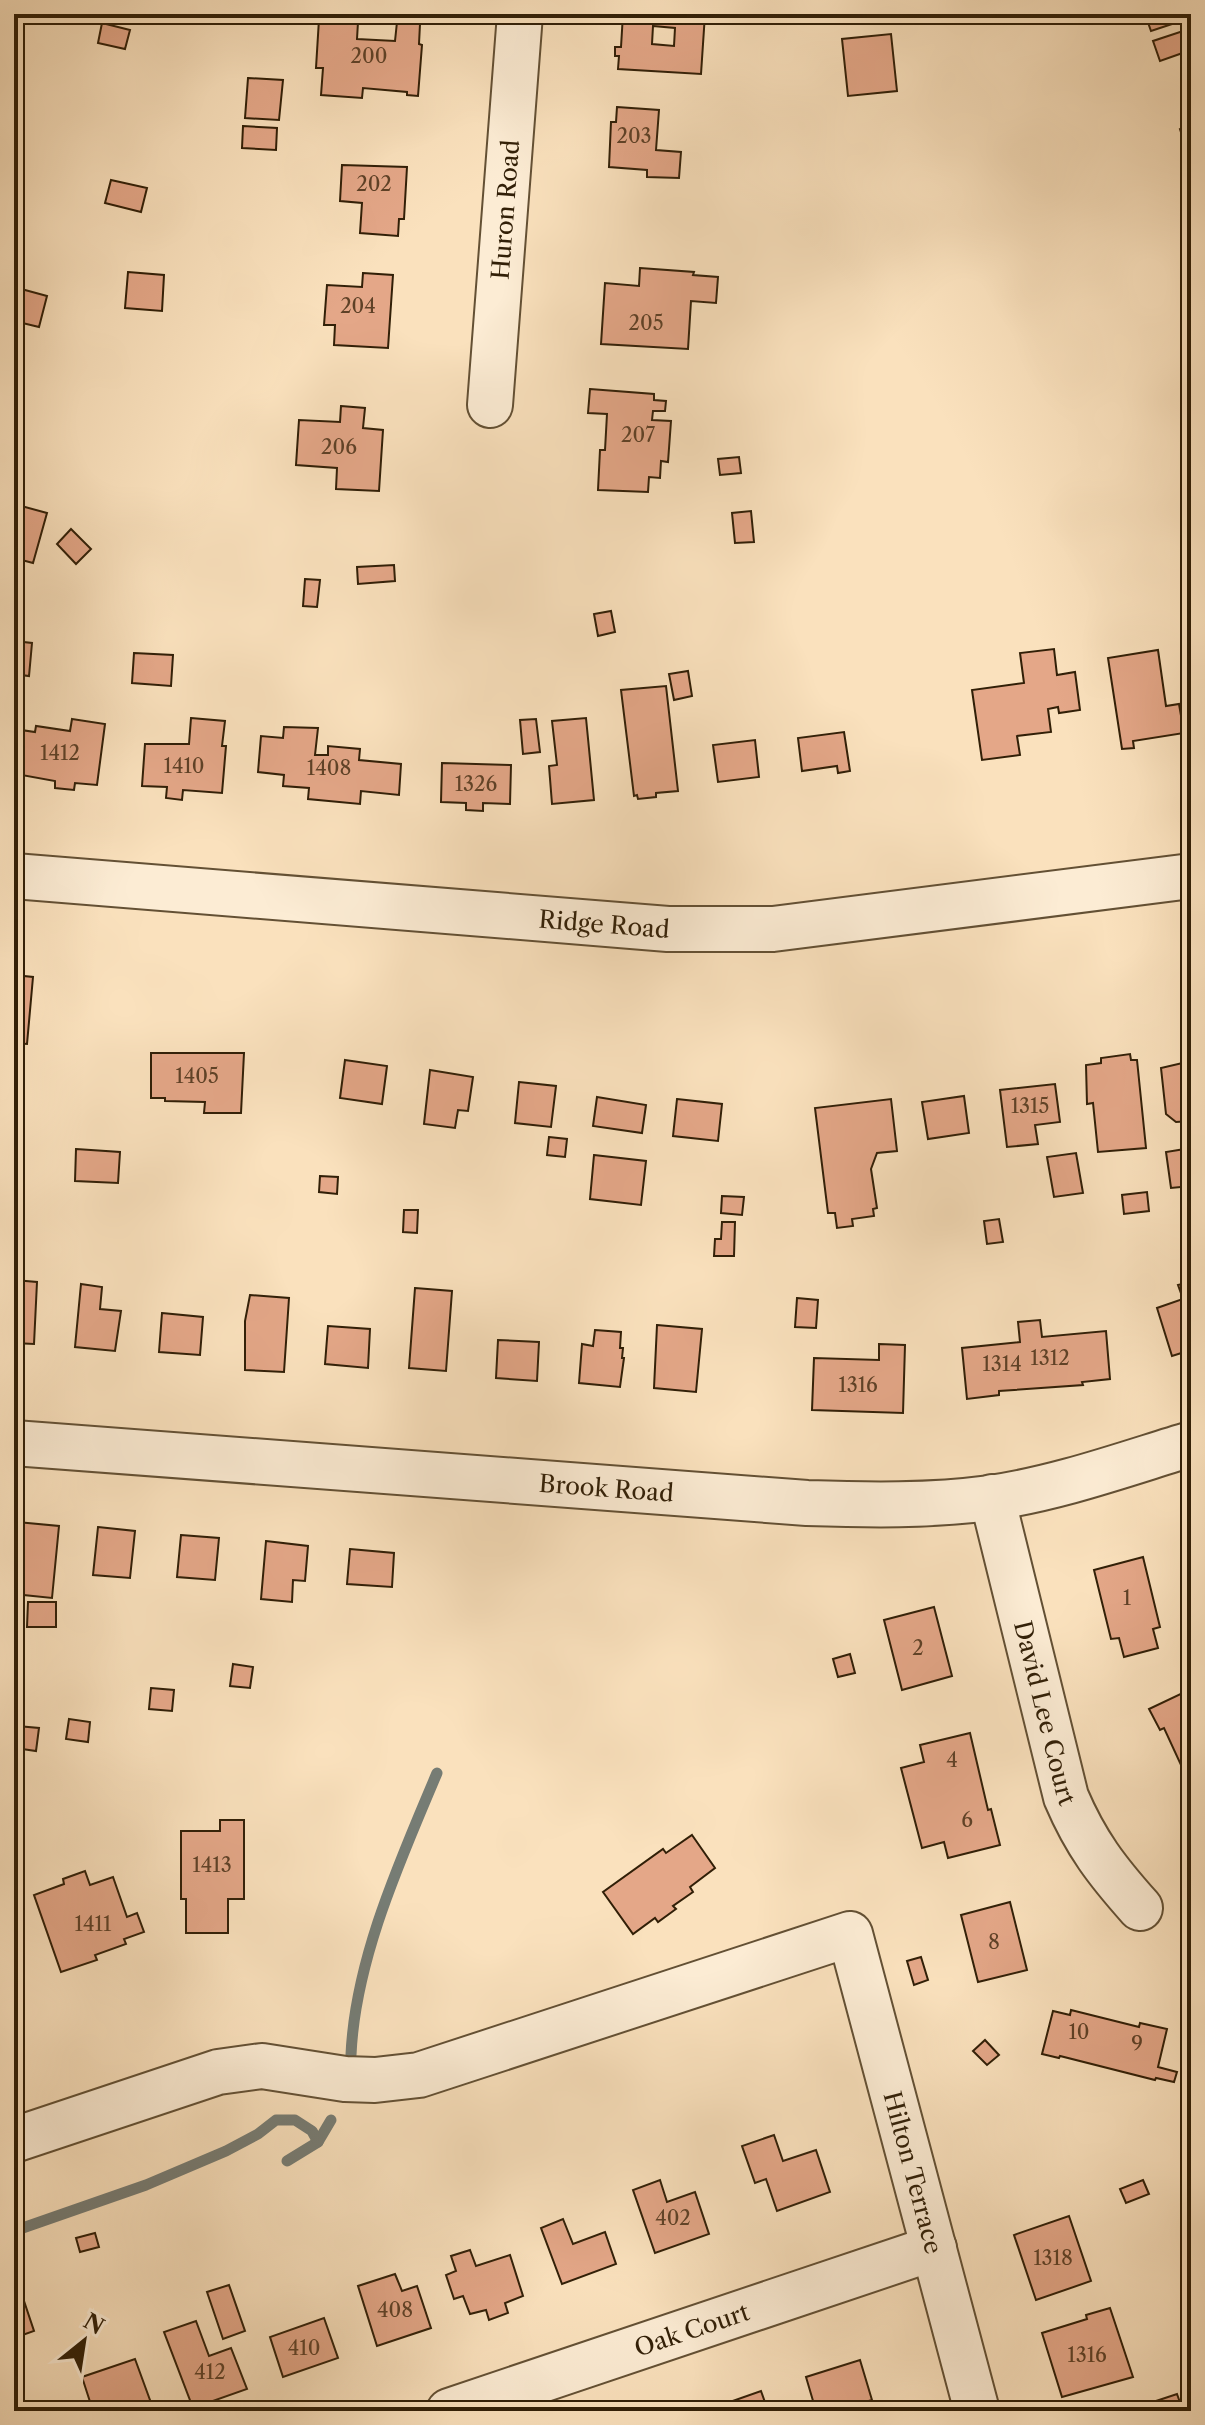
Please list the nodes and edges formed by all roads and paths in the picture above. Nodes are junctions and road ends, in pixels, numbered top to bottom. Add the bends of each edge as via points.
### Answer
1 (520, 14) edge
2 (490, 405) dead end
3 (14, 876) edge
4 (1191, 876) edge
5 (14, 1443) edge
6 (1191, 1444) edge
7 (992, 1497) junction
8 (1140, 1908) dead end
9 (14, 2140) edge
10 (934, 2248) junction
11 (449, 2411) edge
12 (977, 2411) edge

1 - 2 street, Huron Road
3 - 4 street, Ridge Road via 683,929 773,929
5 - 7 street, Brook Road via 807,1503 908,1505
6 - 7 street, Brook Road via 1064,1482
7 - 8 street, David Lee Court via 1066,1797 1081,1832
9 - 10 street, Hilton Terrace via 218,2072 262,2066 345,2079 419,2075 850,1934
10 - 11 street, Oak Court
10 - 12 street, Hilton Terrace

